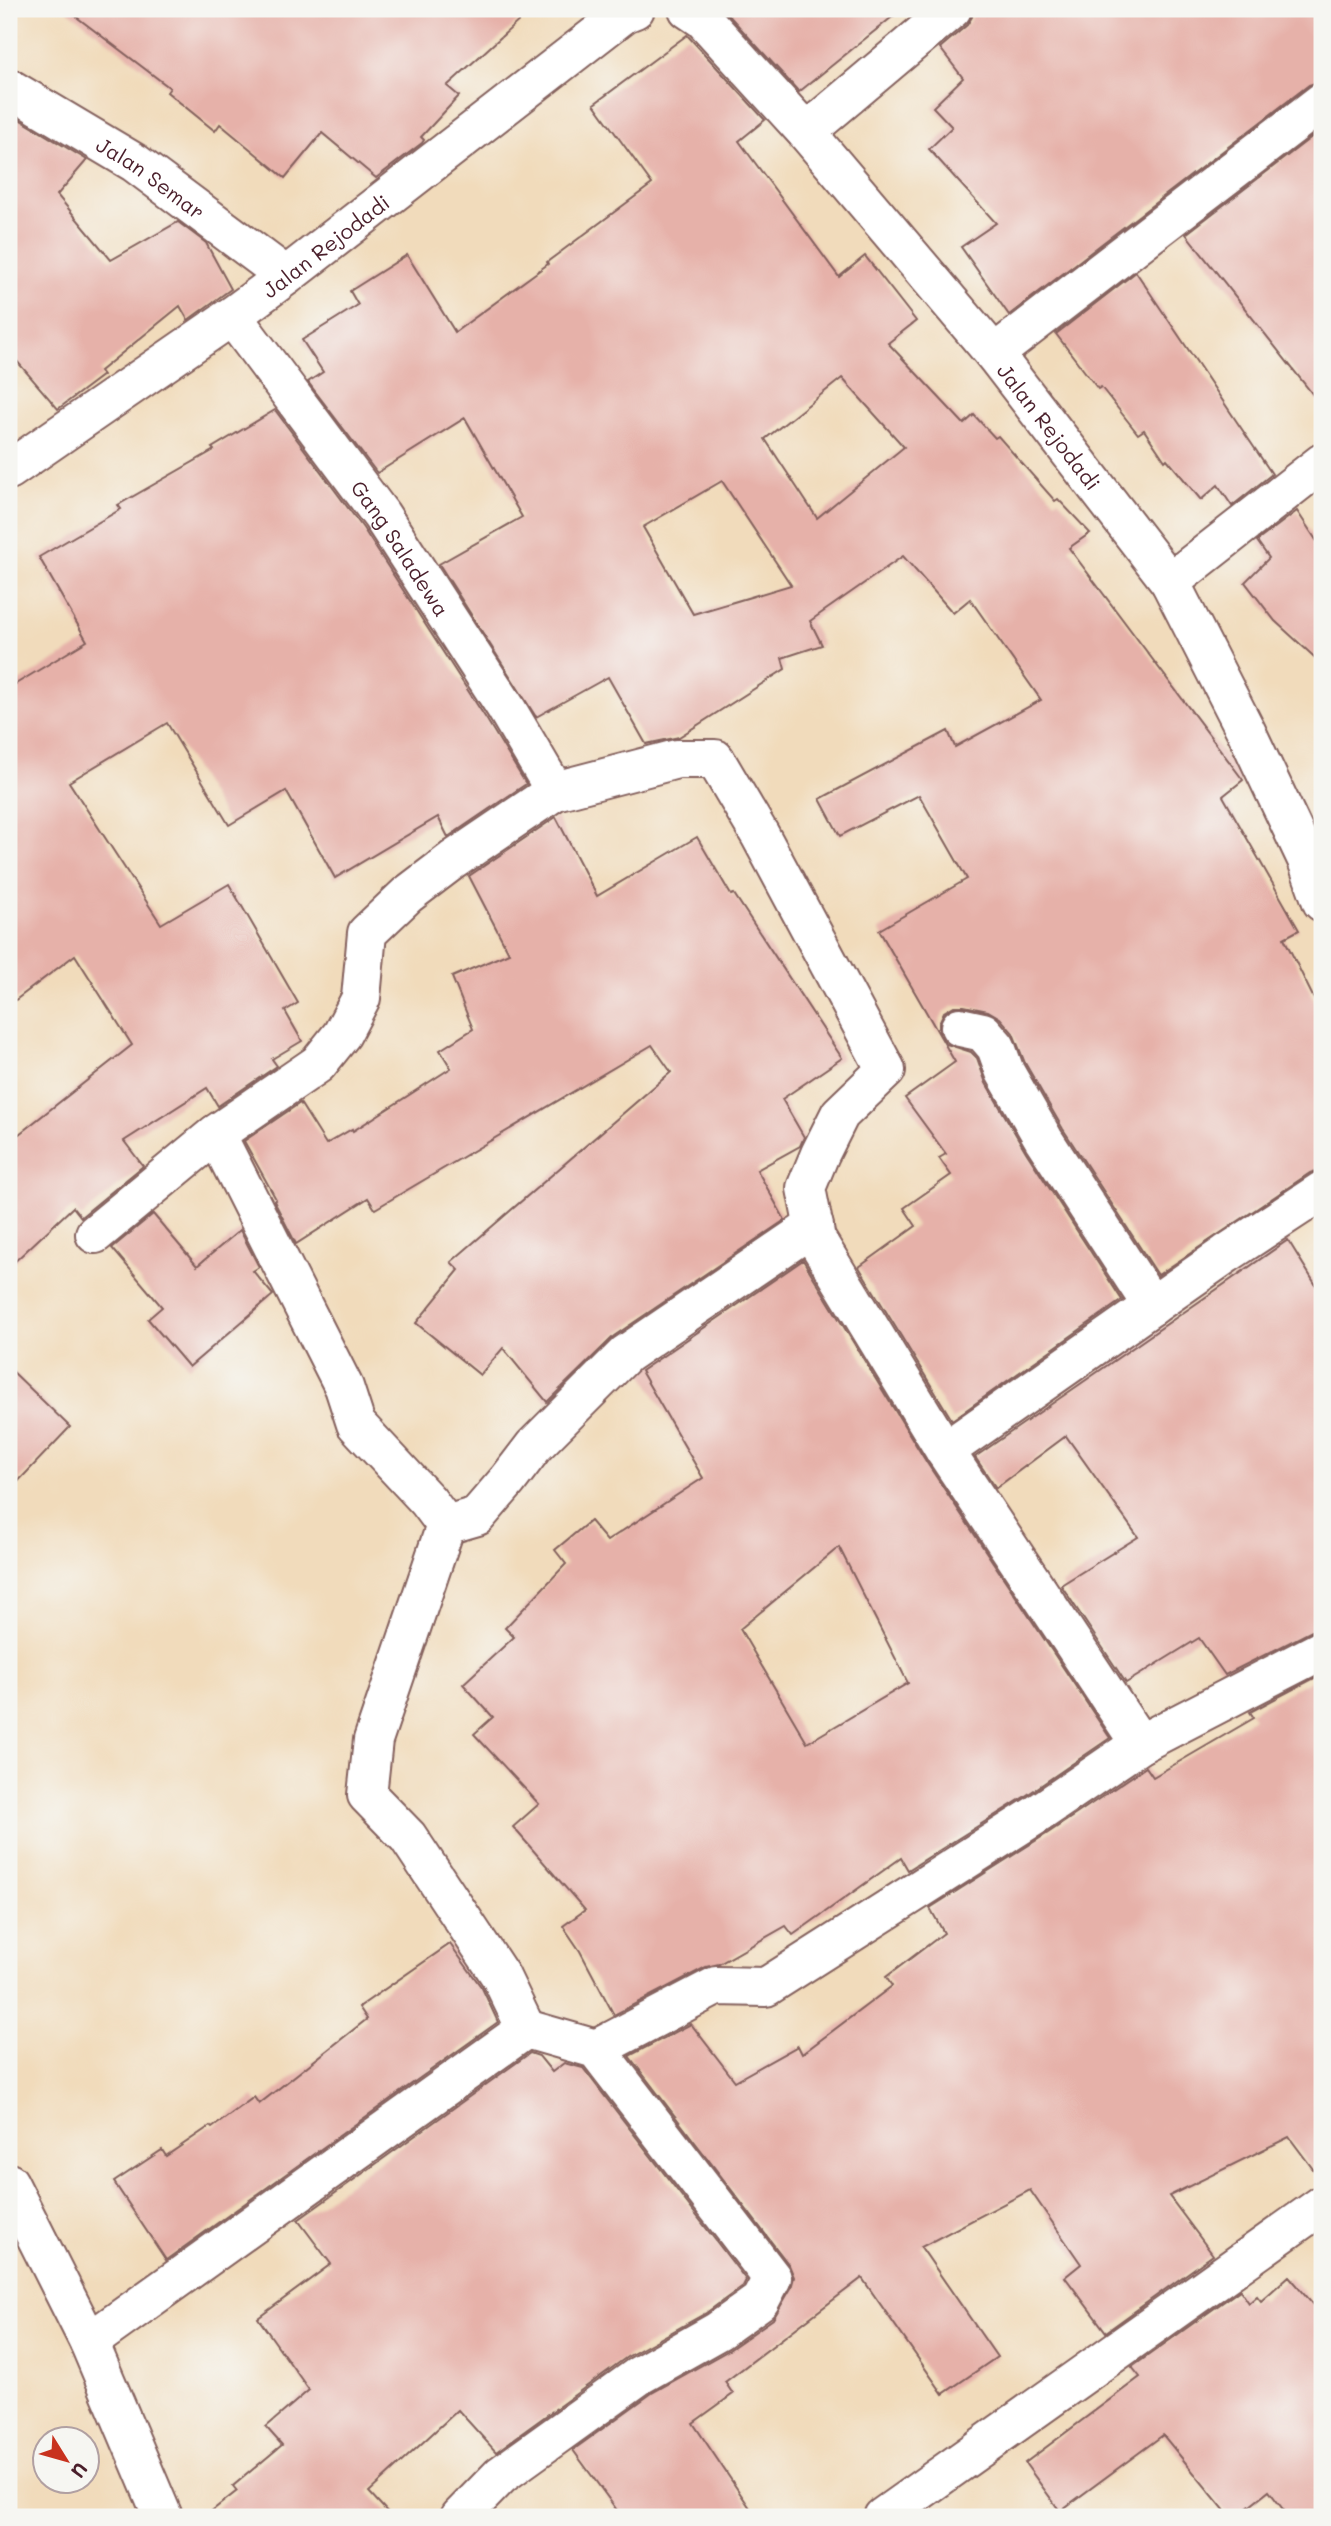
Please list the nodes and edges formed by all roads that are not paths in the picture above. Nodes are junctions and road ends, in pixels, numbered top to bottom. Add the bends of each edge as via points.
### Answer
1 (635, 9) edge
2 (688, 9) edge
3 (952, 9) edge
4 (9, 88) edge
5 (1322, 102) edge
6 (806, 132) junction
7 (286, 276) junction
8 (232, 316) junction
9 (994, 354) junction
10 (1322, 463) edge
11 (9, 470) edge
12 (1170, 582) junction
13 (555, 791) junction
14 (1315, 855) edge
15 (1322, 902) edge
16 (960, 1027) dead end
17 (216, 1134) junction
18 (1322, 1191) edge
19 (814, 1226) junction
20 (95, 1234) dead end
21 (1152, 1306) junction
22 (944, 1451) junction
23 (446, 1525) junction
24 (1322, 1650) edge
25 (1140, 1744) junction
26 (526, 2029) junction
27 (596, 2049) junction
28 (9, 2183) edge
29 (1322, 2205) edge
30 (89, 2342) junction
31 (163, 2517) edge
32 (460, 2517) edge
33 (883, 2517) edge

1 - 7 street, Jalan Rejodadi
2 - 6 street, Jalan Rejodadi via 703,19
3 - 6 street
4 - 7 street, Jalan Semar via 135,163
5 - 9 street
6 - 9 street, Jalan Rejodadi
7 - 8 street, Jalan Rejodadi
8 - 11 street, Jalan Rejodadi
8 - 13 street, Gang Saladewa via 381,516
9 - 12 street, Jalan Rejodadi
10 - 12 street
12 - 14 street, Jalan Rejodadi
13 - 17 street via 453,860 367,933 361,998 342,1034 318,1064
13 - 19 street via 677,759 715,759 735,792 886,1070 840,1114 820,1154 806,1188
14 - 15 street, Jalan Rejodadi
16 - 21 street via 983,1032 996,1047 1044,1140
17 - 20 street
17 - 23 street via 344,1387 356,1424
18 - 21 street
19 - 22 street via 816,1239
19 - 23 street via 626,1354 534,1446 477,1516
21 - 22 street
22 - 25 street
23 - 26 street via 373,1740 367,1795 408,1837 501,1977
24 - 25 street
25 - 27 street via 766,1987 716,1986
26 - 27 street
26 - 30 street
27 - 32 street via 772,2278 760,2301 640,2375 501,2475
28 - 30 street
29 - 33 street
30 - 31 street

